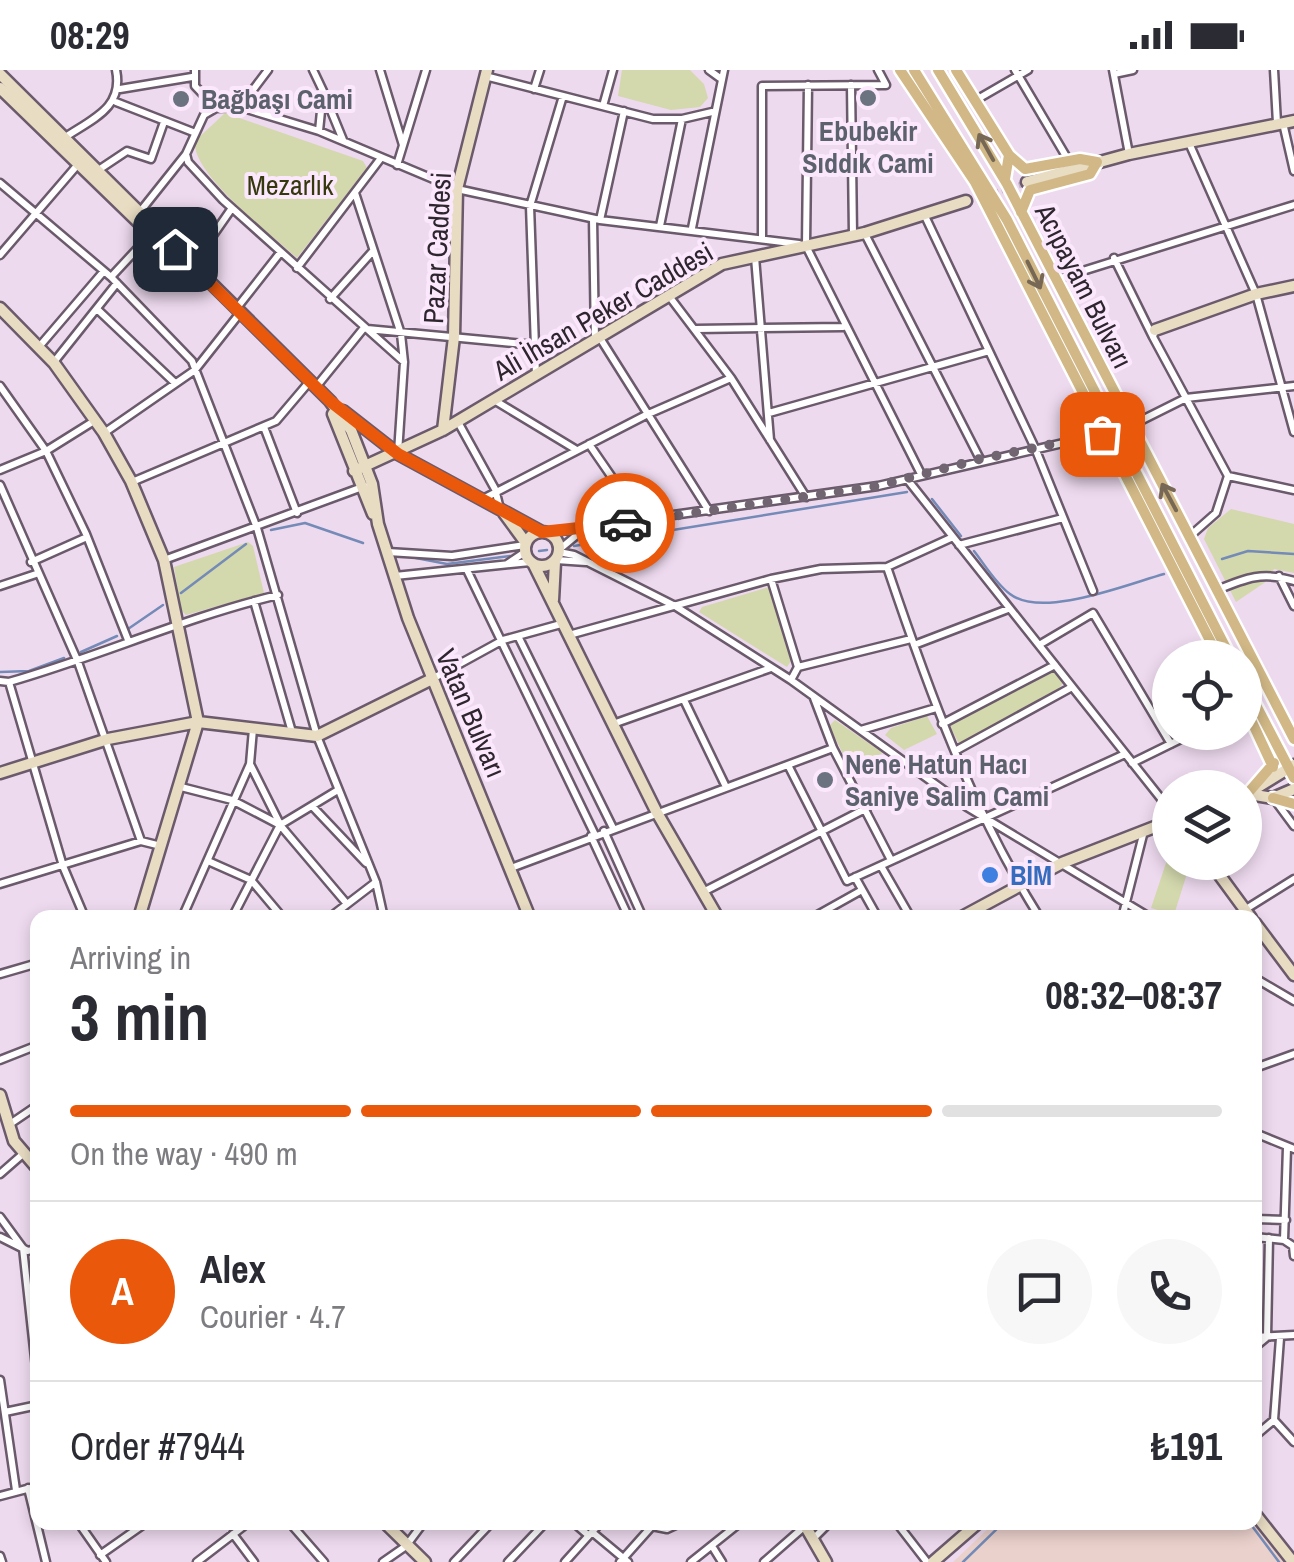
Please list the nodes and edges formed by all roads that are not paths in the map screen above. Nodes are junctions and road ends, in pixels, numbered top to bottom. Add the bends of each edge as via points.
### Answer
1 (116, 70) edge
2 (268, 70) edge
3 (313, 70) edge
4 (380, 70) edge
5 (426, 70) edge
6 (540, 70) edge
7 (613, 70) edge
8 (708, 70) edge
9 (878, 70) edge
10 (900, 70) edge
11 (914, 70) edge
12 (938, 70) edge
13 (956, 70) edge
14 (1028, 70) edge
15 (1133, 70) edge
16 (1274, 70) edge
17 (1017, 72) edge
18 (1113, 72) edge
19 (193, 73) edge
20 (486, 73) edge
21 (0, 74) edge
22 (722, 74) edge
23 (851, 85) junction
24 (808, 86) junction
25 (0, 88) edge
26 (120, 89) junction
27 (534, 89) junction
28 (324, 91) junction
29 (563, 96) junction
30 (976, 100) junction
31 (116, 102) junction
32 (603, 106) junction
33 (240, 107) junction
34 (216, 108) junction
35 (624, 111) junction
36 (712, 112) junction
37 (682, 119) junction
38 (164, 122) junction
39 (1285, 123) edge
40 (193, 132) junction
41 (319, 132) junction
42 (64, 138) junction
43 (343, 141) junction
44 (1188, 142) junction
45 (403, 146) junction
46 (186, 154) junction
47 (1128, 154) junction
48 (1009, 155) junction
49 (382, 158) junction
50 (80, 162) junction
51 (1096, 162) junction
52 (397, 165) junction
53 (1071, 165) junction
54 (1294, 171) edge
55 (96, 172) junction
56 (1004, 180) junction
57 (1027, 182) tunnel mouth
58 (0, 183) edge
59 (457, 189) junction
60 (355, 193) junction
61 (966, 201) tunnel mouth
62 (1294, 205) edge
63 (530, 206) junction
64 (232, 208) junction
65 (35, 211) junction
66 (140, 213) junction
67 (1021, 213) junction
68 (924, 214) junction
69 (597, 219) junction
70 (660, 226) junction
71 (1227, 226) junction
72 (692, 228) junction
73 (154, 233) junction
74 (859, 234) junction
75 (762, 239) junction
76 (806, 245) junction
77 (374, 250) junction
78 (280, 252) junction
79 (0, 255) edge
80 (755, 256) junction
81 (1114, 258) junction
82 (191, 266) junction
83 (296, 268) junction
84 (104, 271) junction
85 (1056, 279) junction
86 (114, 280) junction
87 (1294, 286) edge
88 (669, 296) junction
89 (330, 298) junction
90 (1258, 298) junction
91 (0, 308) edge
92 (97, 309) junction
93 (237, 313) junction
94 (844, 327) junction
95 (363, 329) junction
96 (694, 329) junction
97 (764, 329) junction
98 (401, 334) junction
99 (1154, 334) junction
100 (454, 338) junction
101 (598, 339) junction
102 (535, 345) junction
103 (38, 348) junction
104 (989, 351) junction
105 (404, 362) junction
106 (54, 363) junction
107 (931, 366) junction
108 (195, 370) junction
109 (536, 376) junction
110 (731, 378) junction
111 (175, 383) junction
112 (310, 384) junction
113 (873, 384) junction
114 (0, 386) edge
115 (1294, 386) edge
116 (1281, 387) junction
117 (1186, 398) junction
118 (494, 400) junction
119 (330, 401) junction
120 (769, 413) junction
121 (646, 415) junction
122 (95, 420) junction
123 (457, 421) junction
124 (1138, 422) dead end
125 (264, 427) junction
126 (443, 430) junction
127 (104, 432) junction
128 (1294, 432) edge
129 (1102, 434) junction
130 (770, 441) junction
131 (589, 444) junction
132 (223, 446) junction
133 (1035, 448) junction
134 (45, 449) junction
135 (576, 450) junction
136 (398, 454) junction
137 (980, 459) junction
138 (360, 469) junction
139 (0, 470) edge
140 (922, 474) junction
141 (1228, 476) junction
142 (908, 479) junction
143 (132, 482) junction
144 (372, 484) junction
145 (0, 486) edge
146 (360, 488) junction
147 (495, 489) junction
148 (1294, 490) edge
149 (806, 498) junction
150 (482, 500) junction
151 (502, 511) junction
152 (709, 511) junction
153 (297, 512) junction
154 (1063, 518) junction
155 (642, 521) junction
156 (378, 524) junction
157 (257, 528) junction
158 (584, 528) junction
159 (544, 532) junction
160 (1190, 536) junction
161 (87, 537) junction
162 (953, 537) junction
163 (960, 545) junction
164 (386, 552) junction
165 (528, 554) junction
166 (557, 556) junction
167 (164, 560) junction
168 (31, 562) junction
169 (887, 567) junction
170 (467, 570) junction
171 (36, 574) junction
172 (394, 576) junction
173 (1279, 576) junction
174 (771, 579) junction
175 (1294, 581) edge
176 (0, 586) edge
177 (1217, 590) junction
178 (1093, 592) dead end
179 (278, 595) junction
180 (254, 601) junction
181 (553, 601) junction
182 (675, 606) junction
183 (1294, 606) edge
184 (1008, 609) junction
185 (176, 624) junction
186 (561, 624) junction
187 (568, 635) junction
188 (518, 636) junction
189 (128, 640) junction
190 (503, 640) junction
191 (1210, 640) edge
192 (1222, 640) edge
193 (912, 642) junction
194 (1040, 646) junction
195 (78, 662) junction
196 (1055, 664) junction
197 (772, 667) junction
198 (798, 667) junction
199 (432, 680) junction
200 (791, 680) junction
201 (5, 682) edge
202 (1072, 687) junction
203 (814, 697) junction
204 (684, 700) junction
205 (936, 708) junction
206 (1152, 711) edge
207 (1262, 716) edge
208 (198, 722) junction
209 (612, 724) junction
210 (942, 724) junction
211 (254, 729) junction
212 (861, 730) junction
213 (292, 732) junction
214 (316, 736) junction
215 (1293, 736) edge
216 (108, 739) junction
217 (1262, 744) edge
218 (1278, 747) junction
219 (833, 748) junction
220 (1159, 750) edge
221 (955, 752) junction
222 (1125, 754) junction
223 (32, 762) junction
224 (1132, 762) junction
225 (250, 764) junction
226 (788, 765) junction
227 (1273, 767) junction
228 (1292, 770) edge
229 (0, 773) edge
230 (1262, 778) edge
231 (1262, 786) edge
232 (181, 787) junction
233 (726, 787) junction
234 (1152, 787) edge
235 (1294, 789) edge
236 (338, 790) junction
237 (1262, 796) edge
238 (1273, 798) junction
239 (232, 800) junction
240 (1294, 804) edge
241 (312, 806) junction
242 (867, 808) junction
243 (656, 811) junction
244 (985, 816) junction
245 (280, 825) junction
246 (1294, 826) edge
247 (1152, 827) edge
248 (608, 829) junction
249 (822, 830) junction
250 (1144, 830) junction
251 (593, 835) junction
252 (142, 842) junction
253 (163, 846) junction
254 (208, 860) junction
255 (892, 860) junction
256 (1062, 863) junction
257 (63, 866) junction
258 (881, 866) junction
259 (370, 868) junction
260 (510, 869) junction
261 (851, 879) junction
262 (1294, 879) edge
263 (250, 880) junction
264 (1223, 880) edge
265 (376, 882) junction
266 (0, 884) edge
267 (1022, 888) junction
268 (862, 890) junction
269 (703, 892) junction
270 (1125, 902) junction
271 (347, 904) junction
272 (82, 910) edge
273 (142, 910) edge
274 (186, 910) edge
275 (236, 910) edge
276 (275, 910) edge
277 (339, 910) edge
278 (382, 910) edge
279 (527, 910) edge
280 (626, 910) edge
281 (641, 910) edge
282 (713, 910) edge
283 (826, 910) edge
284 (873, 910) edge
285 (906, 910) edge
286 (977, 910) edge
287 (1035, 910) edge
288 (1124, 910) edge
289 (1138, 910) edge
290 (1245, 910) edge
291 (1258, 910) edge
292 (1262, 933) edge
293 (30, 965) edge
294 (0, 974) edge
295 (1294, 976) edge
296 (1262, 982) edge
297 (1294, 1001) edge
298 (30, 1048) edge
299 (1294, 1054) edge
300 (0, 1060) edge
301 (1262, 1065) edge
302 (0, 1095) edge
303 (30, 1111) edge
304 (8, 1126) junction
305 (1262, 1136) edge
306 (1290, 1148) edge
307 (24, 1153) junction
308 (30, 1160) edge
309 (0, 1174) edge
310 (0, 1217) edge
311 (1262, 1219) edge
312 (1286, 1220) junction
313 (0, 1237) edge
314 (1262, 1238) edge
315 (1269, 1238) junction
316 (1284, 1240) junction
317 (1294, 1246) edge
318 (23, 1248) junction
319 (30, 1248) edge
320 (1294, 1256) edge
321 (30, 1312) edge
322 (1294, 1335) edge
323 (1262, 1337) edge
324 (1267, 1337) junction
325 (1280, 1338) junction
326 (1262, 1341) edge
327 (0, 1380) edge
328 (30, 1407) edge
329 (4, 1412) junction
330 (1274, 1420) junction
331 (1262, 1430) edge
332 (1294, 1442) edge
333 (28, 1488) joint
334 (16, 1490) junction
335 (0, 1496) edge
336 (30, 1496) edge
337 (1262, 1523) edge
338 (38, 1530) edge
339 (84, 1530) edge
340 (138, 1530) edge
341 (238, 1530) edge
342 (297, 1530) edge
343 (391, 1530) edge
344 (418, 1530) edge
345 (484, 1530) edge
346 (538, 1530) edge
347 (584, 1530) edge
348 (594, 1530) edge
349 (649, 1530) edge
350 (731, 1530) edge
351 (798, 1530) edge
352 (807, 1530) edge
353 (822, 1530) edge
354 (903, 1530) edge
355 (969, 1530) edge
356 (233, 1534) junction
357 (590, 1534) junction
358 (812, 1539) junction
359 (406, 1546) junction
360 (712, 1546) junction
361 (104, 1559) edge
362 (624, 1561) edge
363 (46, 1562) edge
364 (198, 1562) edge
365 (254, 1562) edge
366 (324, 1562) edge
367 (383, 1562) edge
368 (425, 1562) edge
369 (454, 1562) edge
370 (508, 1562) edge
371 (564, 1562) edge
372 (691, 1562) edge
373 (722, 1562) edge
374 (764, 1562) edge
375 (826, 1562) edge
376 (930, 1562) edge
377 (1293, 1562) edge

1 - 26 street
2 - 33 street
3 - 28 street
4 - 45 street
5 - 45 street
6 - 27 street
7 - 32 street
8 - 22 street
9 - 23 street via 886,85
10 - 129 main road via 974,182
11 -> 192 main road, Acıpayam Bulvarı via 1007,220
56 -> 12 main road, Acıpayam Bulvarı
13 - 30 main road
14 - 17 street
15 - 18 street
16 - 39 street
17 - 30 street
17 - 53 street
18 - 47 street
19 - 26 street
19 - 34 street via 204,99
20 - 27 street
20 - 59 street, Pazar Caddesi
21 - 42 street, Vatan Bulvarı
22 - 36 street
23 - 24 street
23 - 74 street
24 - 75 street via 762,86
24 - 76 street
25 - 50 street, Vatan Bulvarı
26 - 31 street
27 - 29 street
28 - 41 street
28 - 43 street
29 - 32 street
29 - 63 street
30 - 48 main road
31 - 38 street
31 - 42 street
32 - 35 street
33 - 34 street
33 - 41 street
34 - 40 street
35 - 37 street
35 - 69 street
36 - 37 street
36 - 72 street
37 - 70 street
38 - 40 street
38 - 55 street via 151,160 127,151
39 - 44 street
39 - 54 street
40 - 46 street
41 - 43 street
42 - 50 street, Vatan Bulvarı
43 - 49 street
44 - 47 street
44 - 71 street
45 - 52 street
46 - 64 street
46 - 66 street
47 - 51 street
48 - 53 main road via 1025,169
48 - 56 main road
49 - 52 street
49 - 60 street
50 - 55 street, Vatan Bulvarı
50 - 65 street
50 - 73 street, Vatan Bulvarı
51 - 53 main road
51 - 67 main road via 1090,174 1030,190
52 - 59 street
53 - 57 street
55 - 66 street, Vatan Bulvarı
56 - 67 main road, Acıpayam Bulvarı
58 - 65 street
59 - 63 street
59 - 100 street, Pazar Caddesi
60 - 77 street
60 - 83 street
61 - 68 street, Ali İhsan Peker Caddesi
62 - 71 street
63 - 69 street
63 - 102 street
64 - 78 street
64 - 82 street
65 - 79 street
65 - 84 street
66 - 73 street, Vatan Bulvarı
67 - 85 main road, Acıpayam Bulvarı
68 - 74 street, Ali İhsan Peker Caddesi
68 - 104 street
69 - 70 street
69 - 101 street
70 - 72 street
71 - 81 street
71 - 90 street
72 - 75 street
73 - 82 street, Vatan Bulvarı
73 - 86 street
73 - 93 street, Vatan Bulvarı
74 - 76 street, Ali İhsan Peker Caddesi
74 - 107 street
75 - 76 street
76 - 80 street, Ali İhsan Peker Caddesi
76 - 94 street
77 - 89 street
77 - 98 street
78 - 83 street
78 - 93 street
80 - 88 street, Ali İhsan Peker Caddesi via 722,264
80 - 97 street
81 - 85 street
81 - 99 street
82 - 93 street, Vatan Bulvarı
83 - 89 street
84 - 86 street
84 - 103 street
160 -> 85 main road, Acıpayam Bulvarı
86 - 92 street
86 - 108 street
87 - 90 street
88 - 96 street
88 - 101 street, Ali İhsan Peker Caddesi
89 - 95 street
90 - 99 street
90 - 116 street
91 - 103 street
92 - 106 street
92 - 111 street
93 - 108 street
93 - 112 street, Vatan Bulvarı
94 - 97 street
94 - 113 street
95 - 98 street
95 - 105 street
95 - 112 street
96 - 97 street
96 - 110 street
97 - 120 street
98 - 100 street
98 - 105 street
99 - 117 street
100 - 102 street
100 - 126 street, Pazar Caddesi
101 - 109 street, Ali İhsan Peker Caddesi
101 - 121 street
102 - 109 street
103 - 106 street
104 - 107 street
104 - 133 street
105 - 136 street
106 - 122 street
107 - 113 street
107 - 137 street
108 - 111 street
108 - 132 street
109 - 118 street, Ali İhsan Peker Caddesi
110 - 121 street
110 - 130 street
111 - 127 street
112 - 119 street, Vatan Bulvarı
112 - 125 street via 286,414
112 - 138 street, Vatan Bulvarı
113 - 120 street
113 - 140 street
114 - 134 street
115 - 116 street
116 - 117 street
116 - 128 street
117 - 124 street
117 - 141 street
118 - 123 street, Ali İhsan Peker Caddesi
118 - 135 street
119 - 136 street
119 - 138 street, Vatan Bulvarı via 351,430
120 - 130 street
121 - 131 street
121 - 152 street
122 - 127 street
122 - 134 street
123 - 126 street, Ali İhsan Peker Caddesi
123 - 147 street
125 - 132 street
125 - 153 street
126 - 136 street, Ali İhsan Peker Caddesi
127 - 143 street
129 - 133 street
129 - 191 main road
130 - 149 street
131 - 135 street
131 - 155 street
132 - 143 street
132 - 157 street
133 - 137 street
133 - 154 street
134 - 139 street
134 - 161 street
135 - 147 street
136 - 138 street, Ali İhsan Peker Caddesi
136 - 150 street
137 - 140 street
138 - 144 street, Vatan Bulvarı
138 - 146 street, Vatan Bulvarı
140 - 142 street
141 - 148 street
141 - 160 street via 1216,513
142 - 149 street
142 - 162 street
143 - 167 street
144 - 146 street
144 - 156 street, Vatan Bulvarı
145 - 168 street
146 - 153 street
146 - 156 street, Vatan Bulvarı
147 - 150 street
147 - 151 street
149 - 152 street
150 - 151 street
151 - 159 street
151 - 165 street
152 - 155 street
153 - 157 street
154 - 163 street
154 - 178 street
155 - 158 street
156 - 164 street, Vatan Bulvarı
157 - 167 street
157 - 179 street
158 - 159 street
158 - 166 street
159 - 165 street
159 - 166 street via 554,537
160 - 177 main road, Acıpayam Bulvarı
161 - 168 street
161 - 189 street
162 - 163 street
162 - 169 street
163 - 184 street
164 - 165 street
164 - 172 street, Vatan Bulvarı
165 - 166 street
165 - 170 street
165 - 181 street
166 - 181 street
166 - 182 street via 587,562
167 - 185 street
168 - 171 street
169 - 174 street
169 - 193 street
170 - 172 street
170 - 190 street
171 - 176 street
171 - 195 street
172 - 199 street, Vatan Bulvarı
173 - 175 street
173 - 177 street via 1253,576
173 - 183 street
174 - 182 street
174 - 198 street
177 - 215 main road, Acıpayam Bulvarı
179 - 180 street
179 - 214 street
180 - 185 street
180 - 213 street
181 - 186 street
182 - 187 street
182 - 197 street
184 - 193 street
184 - 194 street
185 - 189 street
185 - 208 street
186 - 187 street
186 - 188 street
187 - 209 street
188 - 190 street
188 - 248 street
189 - 195 street
190 - 199 street
190 - 251 street
193 - 198 street
193 - 205 street
194 - 196 street
194 - 206 street via 1093,613
195 - 201 street
195 - 216 street
196 - 202 street
196 - 210 street
197 - 200 street
197 - 204 street
198 - 200 street
199 - 214 street
199 - 260 street, Vatan Bulvarı
200 - 203 street
201 - 223 street
202 - 221 street
202 - 222 street
203 - 212 street
203 - 219 street
204 - 209 street
204 - 233 street
205 - 210 street
205 - 212 street
207 - 218 main road
208 - 211 street
208 - 216 street
208 - 232 street
209 - 243 street
210 - 221 street
211 - 213 street
211 - 225 street
212 - 244 street
213 - 214 street
214 - 236 street
216 - 223 street
216 - 252 street
217 - 227 main road
218 - 227 main road
218 - 228 main road
219 - 226 street
219 - 242 street
220 - 224 street
221 - 244 street
222 - 224 street
222 - 244 street
223 - 229 street
223 - 257 street
224 - 234 street
225 - 239 street
225 - 245 street
226 - 233 street
226 - 249 street
227 - 230 main road
228 - 231 street
232 - 239 street
232 - 253 street
233 - 243 street
235 - 238 street
236 - 241 street
236 - 259 street
237 - 238 street
238 - 240 main road
238 - 246 street
239 - 245 street
239 - 254 street
241 - 245 street
241 - 259 street
242 - 249 street
242 - 255 street
243 - 248 street
243 - 269 street
244 - 255 street
244 - 256 street
244 - 267 street
245 - 263 street
245 - 271 street
247 - 250 street
248 - 251 street
248 - 281 street
249 - 261 street
249 - 269 street
250 - 256 street
250 - 270 street
251 - 260 street
251 - 280 street
252 - 253 street
252 - 257 street
253 - 273 street
254 - 263 street
254 - 274 street
255 - 258 street
256 - 267 street
256 - 270 street
257 - 266 street
257 - 272 street
258 - 261 street
258 - 285 street
259 - 265 street
260 - 279 street, Vatan Bulvarı
261 - 268 street
262 - 291 street
263 - 275 street
263 - 276 street
264 - 290 street
265 - 271 street
265 - 278 street
267 - 286 street
267 - 287 street
268 - 283 street
268 - 284 street
269 - 282 street
270 - 288 street
270 - 289 street
271 - 277 street
292 - 295 street
293 - 294 street
296 - 297 street
298 - 300 street
299 - 301 street
302 - 304 street
303 - 304 street
304 - 307 street
305 - 306 street
306 - 312 street
307 - 308 street
307 - 309 street
310 - 318 street
311 - 312 street
312 - 316 street
313 - 318 street
314 - 315 street
315 - 316 street
315 - 324 street
316 - 317 street
317 - 320 street
318 - 319 street
318 - 321 street
322 - 325 street
323 - 324 street
324 - 325 street
324 - 326 street
325 - 330 street
327 - 329 street
328 - 329 street
329 - 334 street
330 - 331 street
330 - 332 street
333 - 334 street
333 - 336 street
334 - 335 street
337 - 377 street
338 - 363 street
339 - 361 street
340 - 361 street
341 - 356 street
342 - 366 street
343 - 359 street
344 - 359 street
345 - 369 street
346 - 370 street
347 - 357 street
348 - 357 street
349 - 362 street
350 - 360 street
351 - 374 street
352 - 358 street
353 - 358 street
354 - 376 street
355 - 376 street
356 - 364 street
356 - 365 street
357 - 362 street
357 - 371 street
358 - 375 street
359 - 367 street
359 - 368 street
360 - 372 street
360 - 373 street

